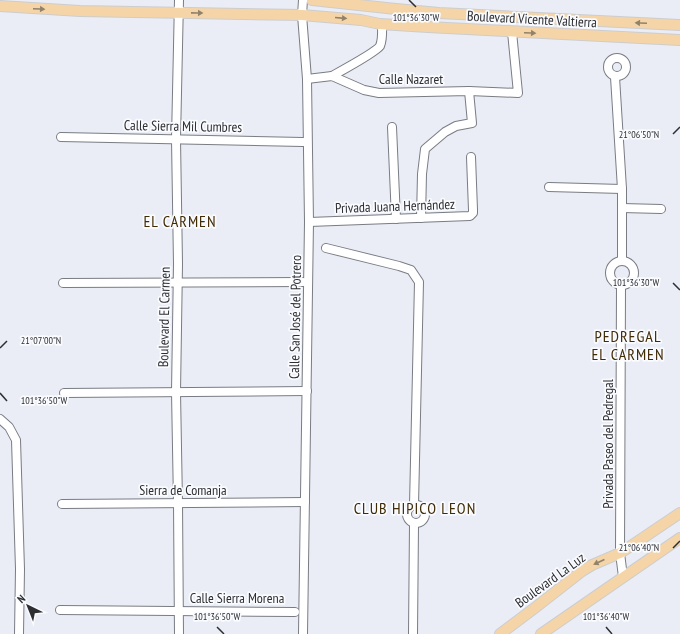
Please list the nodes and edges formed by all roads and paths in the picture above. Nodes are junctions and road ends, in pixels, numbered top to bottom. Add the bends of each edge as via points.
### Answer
1 (179, 0) edge
2 (303, 0) edge
3 (312, 0) edge
4 (0, 6) edge
5 (179, 13) junction
6 (302, 15) junction
7 (382, 24) junction
8 (680, 25) edge
9 (512, 32) junction
10 (680, 40) edge
11 (332, 76) junction
12 (616, 77) dead end
13 (307, 79) junction
14 (469, 91) junction
15 (392, 127) dead end
16 (61, 137) dead end
17 (176, 139) junction
18 (303, 142) dead end
19 (471, 158) dead end
20 (550, 187) dead end
21 (622, 189) junction
22 (622, 208) junction
23 (661, 209) dead end
24 (421, 218) junction
25 (396, 219) junction
26 (309, 222) junction
27 (326, 248) dead end
28 (622, 261) junction
29 (303, 282) dead end
30 (63, 283) dead end
31 (178, 283) junction
32 (621, 286) junction
33 (307, 391) junction
34 (176, 392) junction
35 (64, 393) dead end
36 (0, 420) edge
37 (305, 502) junction
38 (178, 503) junction
39 (62, 504) dead end
40 (414, 505) junction
41 (680, 513) edge
42 (414, 524) junction
43 (680, 538) edge
44 (620, 553) junction
45 (623, 577) junction
46 (60, 610) dead end
47 (179, 611) junction
48 (295, 612) dead end
49 (19, 634) edge
50 (179, 634) edge
51 (303, 634) edge
52 (413, 634) edge
53 (500, 634) edge
54 (541, 634) edge

1 - 5 street, Boulevard El Carmen
2 - 6 street, Calle San José del Potrero
8 -> 3 main road, Boulevard Vicente Valtierra via 439,13
4 -> 5 main road, Boulevard Vicente Valtierra
5 -> 6 main road, Boulevard Vicente Valtierra
5 - 17 street, Boulevard El Carmen
6 -> 7 main road, Boulevard Vicente Valtierra
6 - 13 street, Calle San José del Potrero
7 - 9 main road, Boulevard Vicente Valtierra
7 - 11 street via 382,40 379,47
9 -> 10 main road, Boulevard Vicente Valtierra
9 - 14 street, Calle Nazaret via 518,93
11 - 13 street
11 - 14 street, Calle Nazaret via 364,90 378,93
12 - 21 street
13 - 26 street, Calle San José del Potrero
14 - 24 street via 472,123 456,126 445,132 425,149
15 - 25 street
16 - 17 street, Calle Sierra Mil Cumbres
17 - 18 street, Calle Sierra Mil Cumbres
17 - 31 street, Boulevard El Carmen
19 - 24 street, Privada Juana Hernández via 472,215
20 - 21 street
21 - 22 street
22 - 23 street
22 - 28 street
24 - 25 street, Privada Juana Hernández
25 - 26 street, Privada Juana Hernández
26 - 33 street, Calle San José del Potrero
27 - 40 street via 411,270 419,282
28 - 32 street via 612,265 609,276
28 - 32 street via 632,266 634,277 631,282
29 - 31 street
30 - 31 street
31 - 34 street, Boulevard El Carmen
32 - 44 street, Privada Paseo del Pedregal
33 - 34 street
33 - 37 street, Calle San José del Potrero
34 - 35 street
34 - 38 street, Boulevard El Carmen
36 - 49 street via 9,427 16,440 20,569
37 - 38 street, Sierra de Comanja
37 - 51 street, Calle San José del Potrero
38 - 39 street, Sierra de Comanja
38 - 47 street, Boulevard El Carmen
40 - 42 street via 406,511 406,517
40 - 42 street via 423,508 425,517
41 - 44 main road, Boulevard La Luz
42 - 52 street
43 - 45 main road
44 - 45 street, Privada Paseo del Pedregal
44 -> 53 main road, Boulevard La Luz via 582,571
45 - 54 main road
46 - 47 street, Calle Sierra Morena
47 - 48 street, Calle Sierra Morena
47 - 50 street, Boulevard El Carmen

